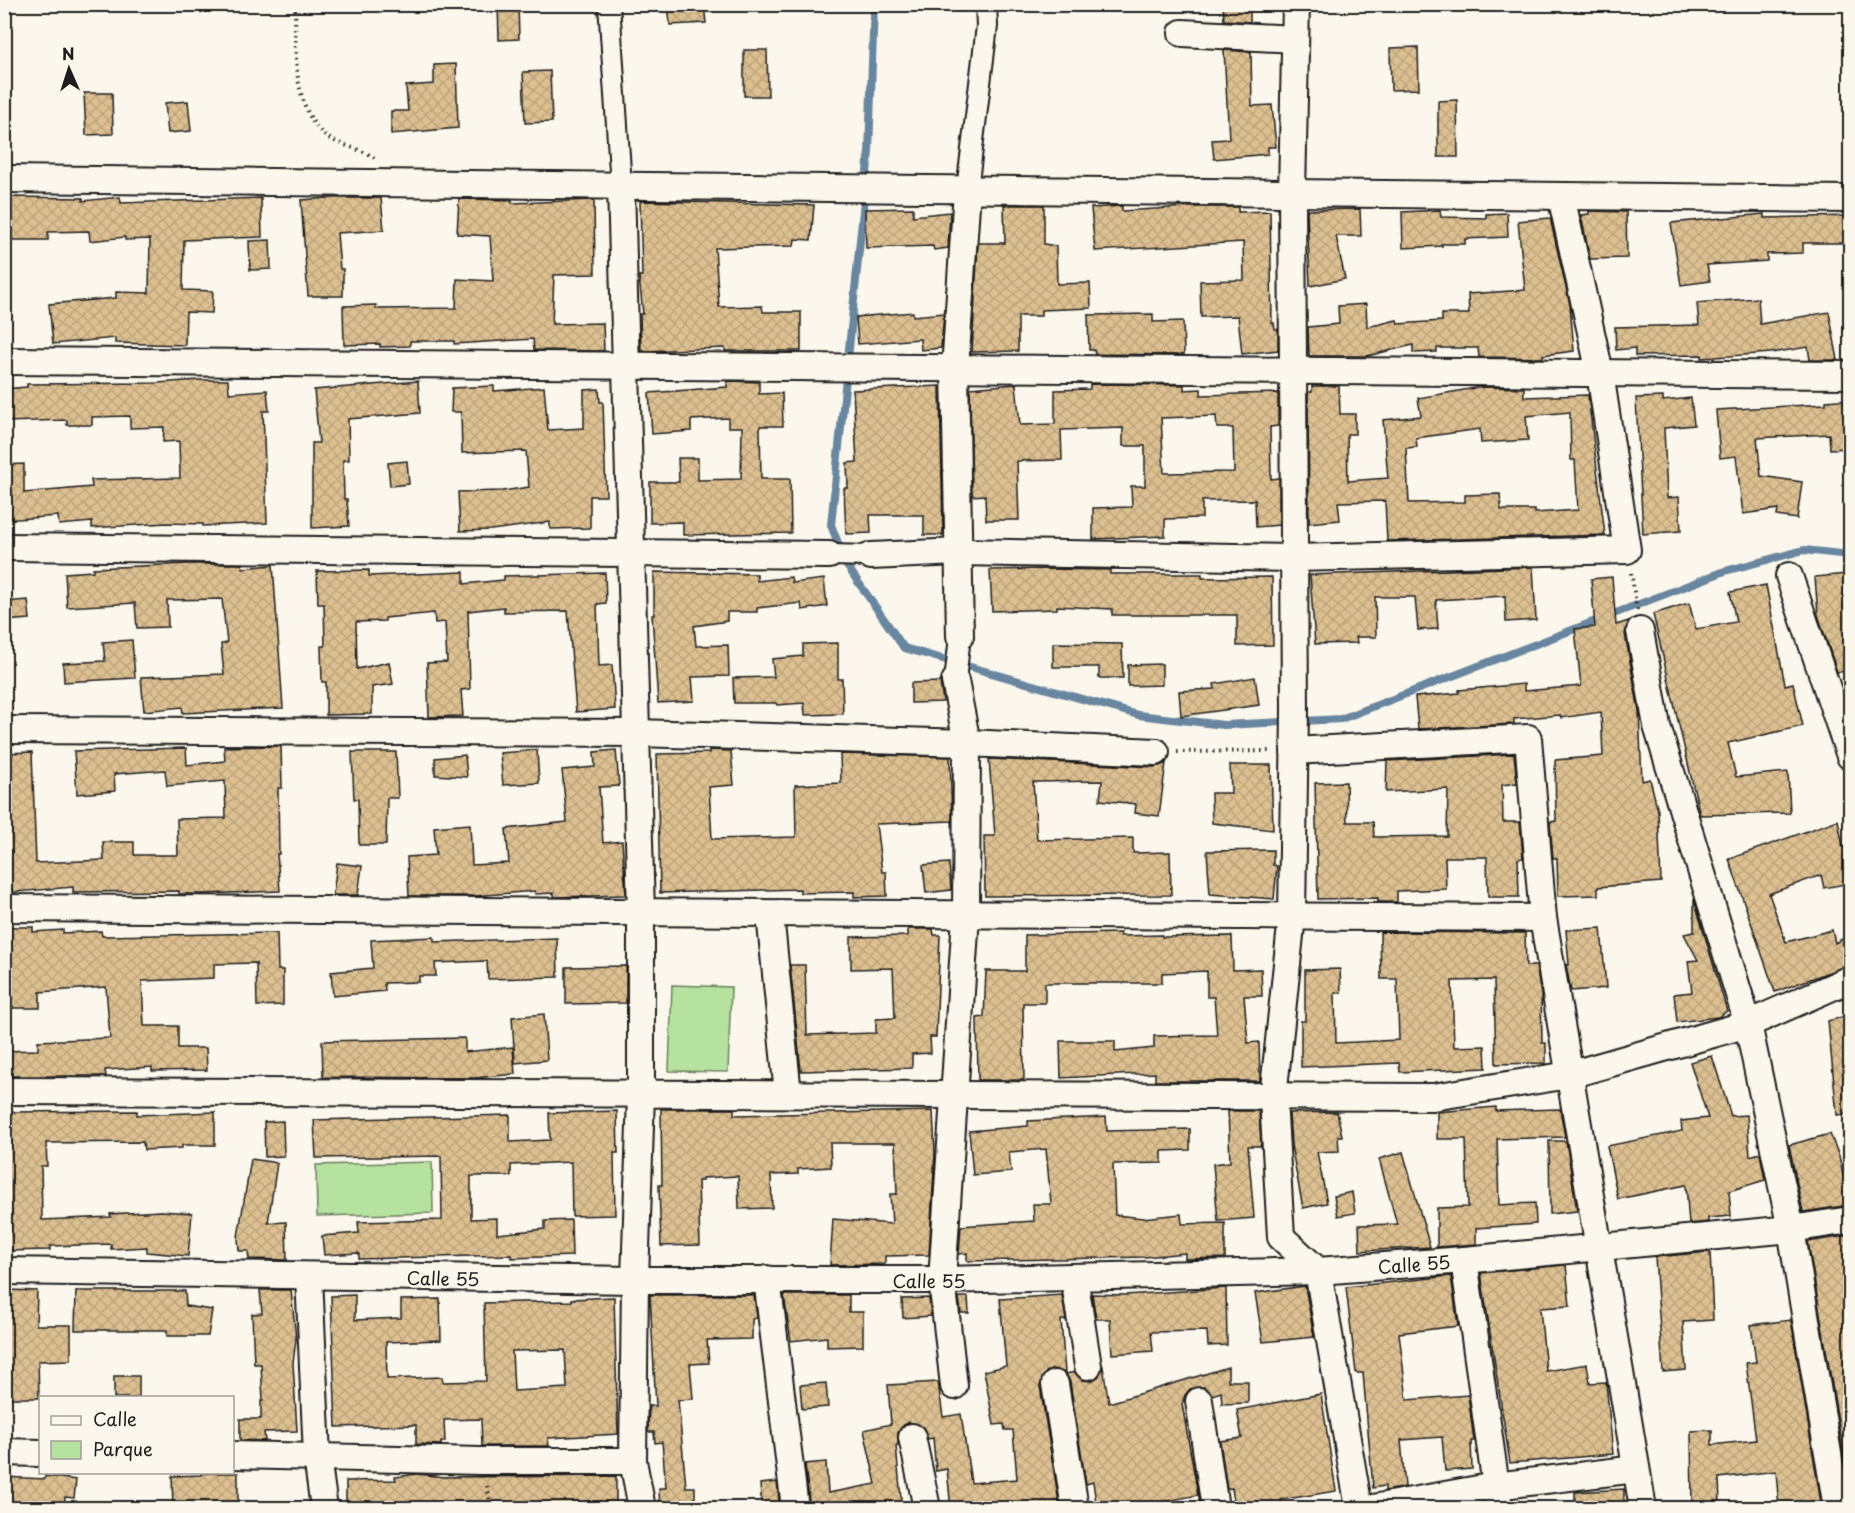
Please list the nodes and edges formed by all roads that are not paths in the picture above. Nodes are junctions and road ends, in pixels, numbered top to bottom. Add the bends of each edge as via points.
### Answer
1 (609, 4) edge
2 (986, 4) edge
3 (1296, 4) edge
4 (1182, 33) dead end
5 (1296, 39) junction
6 (4, 179) edge
7 (621, 186) junction
8 (967, 190) junction
9 (1292, 194) junction
10 (1561, 196) junction
11 (1851, 199) edge
12 (4, 361) edge
13 (626, 366) junction
14 (955, 369) junction
15 (1293, 369) junction
16 (1600, 373) junction
17 (1851, 375) edge
18 (4, 547) edge
19 (958, 552) junction
20 (631, 554) junction
21 (830, 555) joint
22 (871, 556) joint
23 (1294, 558) junction
24 (1789, 576) dead end
25 (1640, 631) road end
26 (960, 636) joint
27 (955, 681) joint
28 (4, 730) edge
29 (636, 733) junction
30 (967, 742) junction
31 (1294, 751) junction
32 (1156, 752) road end
33 (1851, 756) edge
34 (4, 908) edge
35 (641, 913) junction
36 (770, 914) junction
37 (966, 916) junction
38 (1292, 916) junction
39 (1543, 918) junction
40 (1851, 980) edge
41 (1748, 1024) junction
42 (1569, 1075) junction
43 (4, 1091) edge
44 (641, 1094) junction
45 (788, 1094) junction
46 (955, 1095) junction
47 (1273, 1098) junction
48 (1851, 1220) edge
49 (1791, 1229) junction
50 (1598, 1247) junction
51 (1464, 1260) junction
52 (4, 1271) edge
53 (1318, 1271) junction
54 (309, 1276) junction
55 (1074, 1277) junction
56 (768, 1279) junction
57 (635, 1280) junction
58 (942, 1280) junction
59 (1088, 1366) dead end
60 (1055, 1384) dead end
61 (954, 1386) dead end
62 (1199, 1401) dead end
63 (912, 1437) dead end
64 (4, 1452) edge
65 (39, 1453) edge
66 (234, 1455) edge
67 (317, 1456) junction
68 (633, 1461) junction
69 (1636, 1469) junction
70 (1497, 1497) edge
71 (324, 1509) edge
72 (642, 1509) edge
73 (795, 1509) edge
74 (927, 1509) edge
75 (1075, 1509) edge
76 (1215, 1509) edge
77 (1359, 1509) edge
78 (1373, 1509) edge
79 (1643, 1509) edge
80 (1837, 1509) edge

1 - 7 street
2 - 8 street via 987,26
3 - 5 street
4 - 5 street
5 - 9 street
6 - 7 street
7 - 8 street
7 - 13 street
8 - 9 street
8 - 14 street
9 - 10 street
9 - 15 street
10 - 11 street
10 - 16 street
12 - 13 street
13 - 14 street
13 - 20 street
14 - 15 street
14 - 19 street
15 - 16 street
15 - 23 street
16 - 17 street
16 - 23 street via 1627,550
18 - 20 street
19 - 22 street
19 - 23 street
19 - 26 street
20 - 21 street
20 - 29 street
21 - 22 street
23 - 31 street
24 - 33 street
25 - 41 street via 1657,726
26 - 27 street
27 - 30 street
28 - 29 street
29 - 30 street
29 - 35 street
30 - 32 street
30 - 37 street
31 - 38 street
31 - 39 street via 1528,738
34 - 35 street
35 - 36 street
35 - 44 street
36 - 37 street
36 - 45 street
37 - 38 street
37 - 46 street
38 - 39 street
38 - 47 street
39 - 42 street
40 - 41 street
41 - 42 street
41 - 49 street
42 - 47 street via 1433,1097
42 - 50 street
43 - 44 street
44 - 45 street
44 - 57 street
45 - 46 street
46 - 47 street
46 - 58 street
47 - 53 street via 1281,1237
48 - 49 street, Calle 55
49 - 50 street, Calle 55
49 - 80 street
50 - 51 street, Calle 55
50 - 69 street
51 - 53 street, Calle 55
51 - 70 street
52 - 54 street, Calle 55
53 - 55 street, Calle 55
53 - 77 street
54 - 57 street, Calle 55
54 - 67 street
55 - 58 street, Calle 55
55 - 59 street
56 - 57 street, Calle 55
56 - 58 street, Calle 55
56 - 73 street
57 - 68 street
58 - 61 street
60 - 75 street
62 - 76 street
63 - 74 street
64 - 65 street
66 - 67 street
67 - 68 street
67 - 71 street
68 - 72 street
69 - 70 street
69 - 79 street
70 - 78 street

